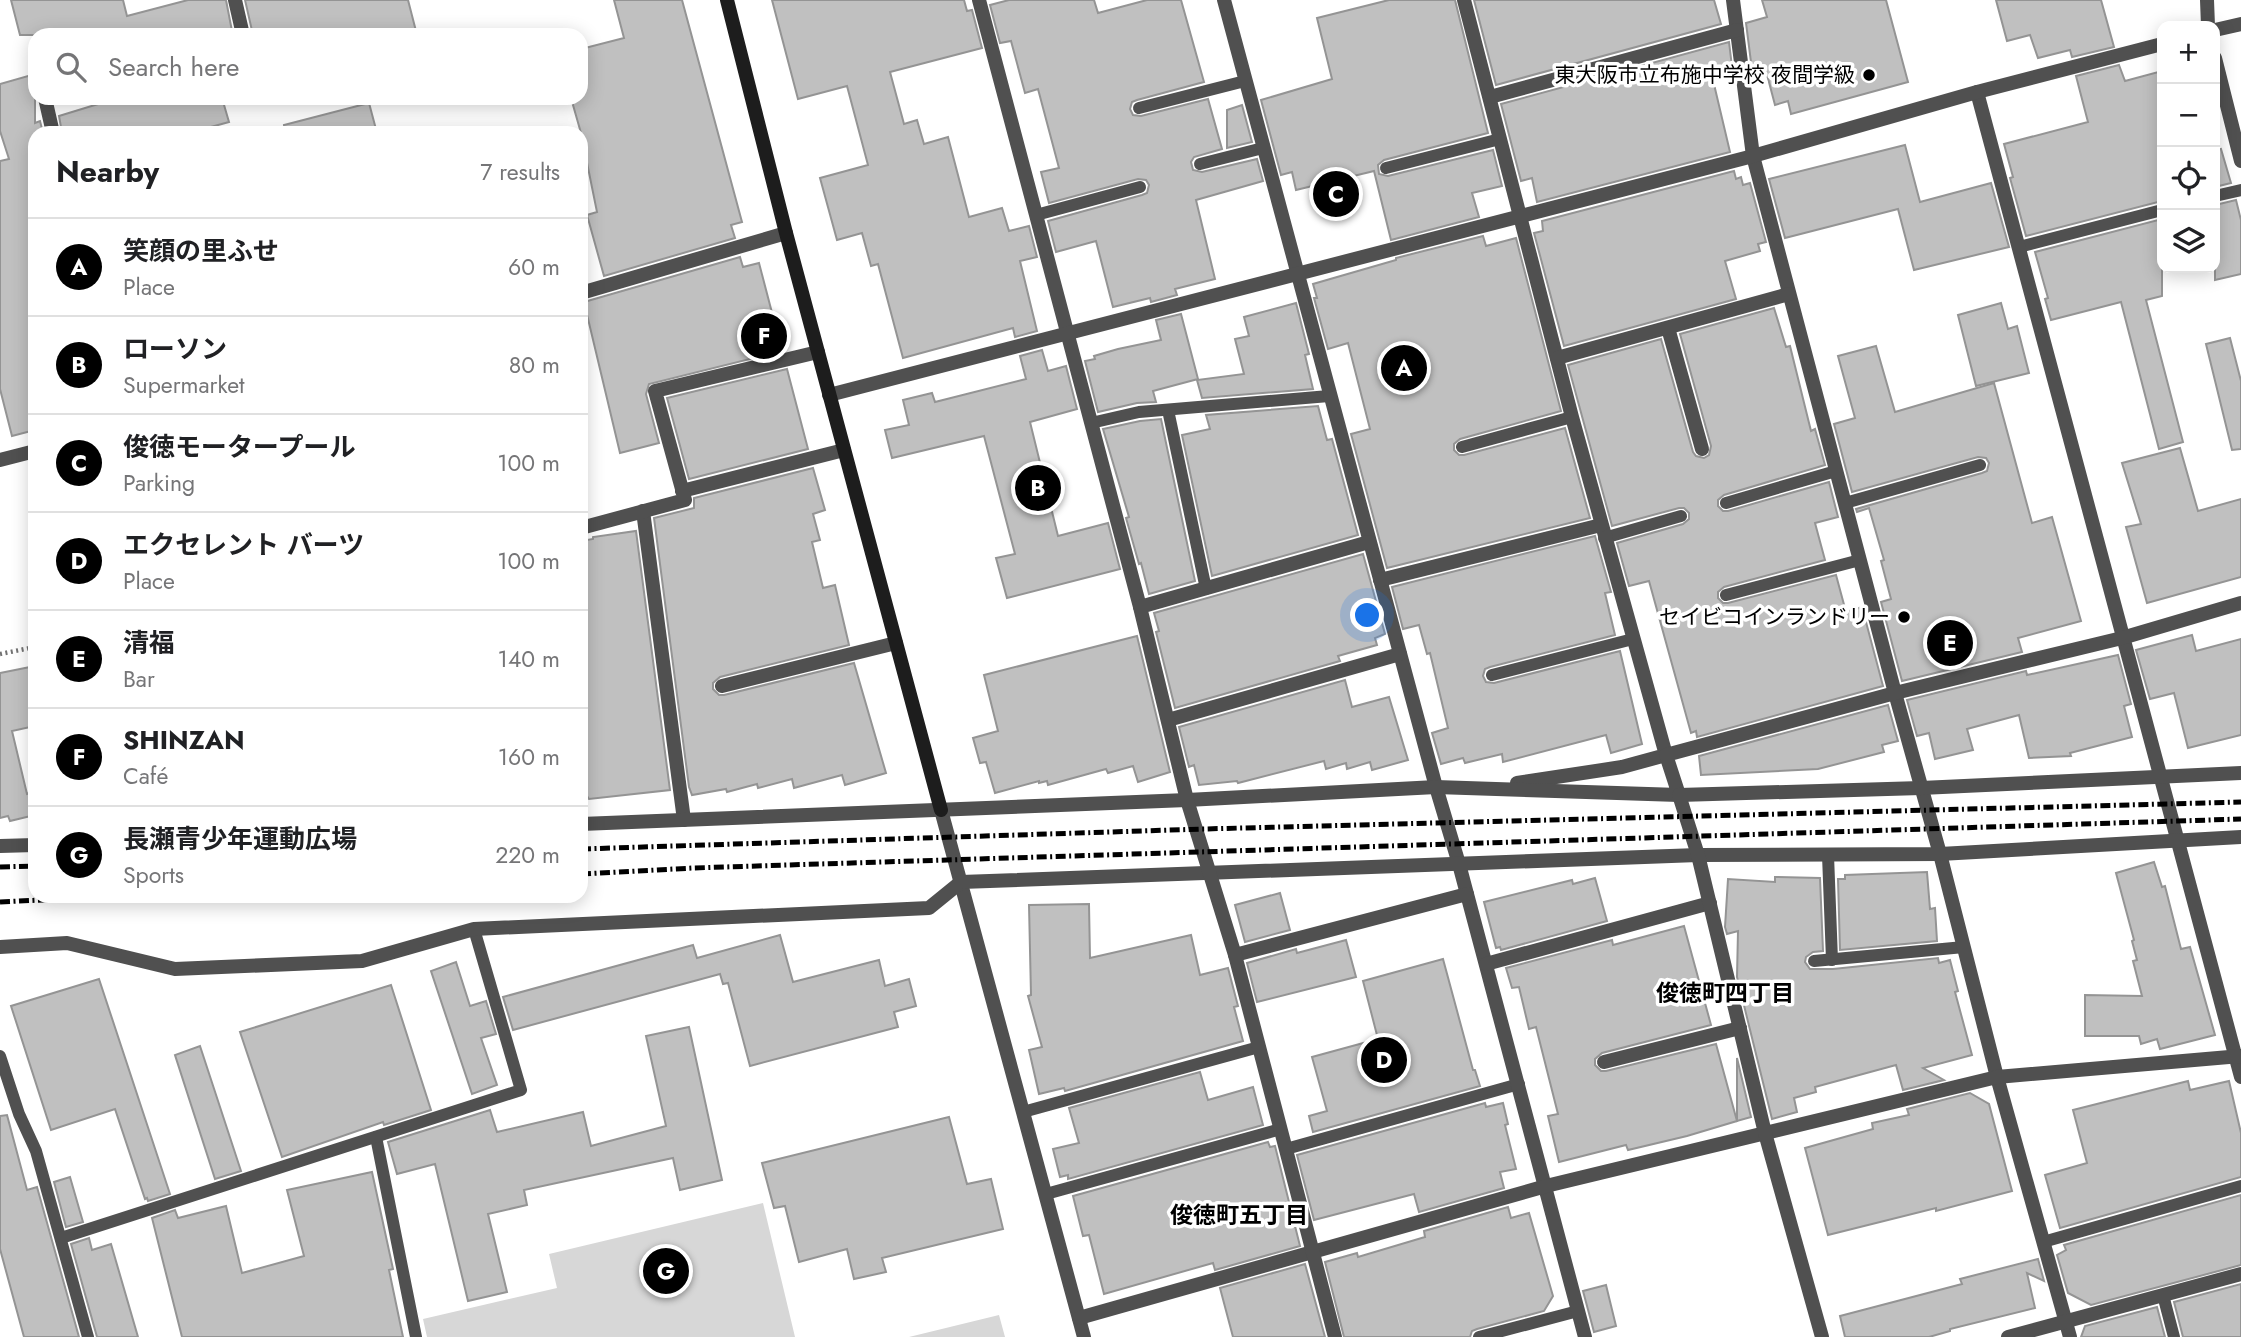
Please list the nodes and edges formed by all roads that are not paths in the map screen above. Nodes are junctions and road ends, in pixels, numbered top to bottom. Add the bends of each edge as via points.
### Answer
1 (235, 0) edge
2 (727, 0) edge
3 (979, 0) edge
4 (1224, 0) edge
5 (1464, 0) edge
6 (1733, 0) edge
7 (2207, 0) edge
8 (2208, 21) edge
9 (2241, 24) edge
10 (241, 28) edge
11 (2220, 29) edge
12 (1737, 30) junction
13 (2157, 45) edge
14 (2220, 78) edge
15 (1245, 81) junction
16 (1977, 92) junction
17 (1490, 97) junction
18 (47, 105) edge
19 (1139, 108) dead end
20 (52, 126) edge
21 (1500, 139) junction
22 (1263, 148) junction
23 (1753, 156) junction
24 (2241, 161) edge
25 (1200, 164) dead end
26 (1386, 168) dead end
27 (1140, 187) dead end
28 (2241, 190) edge
29 (2220, 195) edge
30 (2157, 211) edge
31 (1036, 215) junction
32 (1519, 216) junction
33 (786, 233) junction
34 (2019, 247) junction
35 (1296, 273) junction
36 (588, 291) edge
37 (1790, 294) junction
38 (1668, 328) junction
39 (1067, 333) junction
40 (818, 352) junction
41 (1557, 358) junction
42 (829, 395) junction
43 (1329, 396) junction
44 (1168, 410) junction
45 (1572, 416) junction
46 (1091, 423) junction
47 (1462, 447) dead end
48 (1702, 449) dead end
49 (844, 450) junction
50 (28, 453) edge
51 (0, 460) edge
52 (1980, 465) dead end
53 (1836, 471) junction
54 (682, 491) junction
55 (1726, 503) dead end
56 (1845, 503) junction
57 (643, 511) junction
58 (1681, 516) dead end
59 (588, 526) edge
60 (1603, 531) junction
61 (1369, 542) junction
62 (1860, 560) junction
63 (1380, 580) junction
64 (1206, 589) junction
65 (1726, 595) dead end
66 (2241, 603) edge
67 (1140, 607) junction
68 (2122, 638) junction
69 (1633, 639) junction
70 (895, 642) junction
71 (1400, 654) junction
72 (1492, 675) dead end
73 (722, 686) dead end
74 (1895, 693) junction
75 (1168, 720) junction
76 (1666, 755) junction
77 (2241, 773) edge
78 (2161, 777) junction
79 (1436, 788) junction
80 (1464, 788) junction
81 (1921, 789) junction
82 (1679, 795) junction
83 (1187, 800) junction
84 (941, 810) junction
85 (684, 820) junction
86 (588, 824) edge
87 (2241, 837) edge
88 (2179, 840) junction
89 (28, 845) edge
90 (0, 846) edge
91 (1698, 855) junction
92 (1828, 855) junction
93 (1940, 855) junction
94 (1459, 864) junction
95 (1211, 873) junction
96 (961, 882) junction
97 (1467, 894) junction
98 (1710, 903) junction
99 (474, 929) junction
100 (0, 947) edge
101 (1964, 947) junction
102 (1235, 955) junction
103 (1832, 960) junction
104 (1814, 961) dead end
105 (1486, 964) junction
106 (1740, 1028) junction
107 (1259, 1047) junction
108 (0, 1056) edge
109 (2238, 1057) edge
110 (1604, 1062) dead end
111 (1997, 1077) junction
112 (2241, 1077) edge
113 (1518, 1084) junction
114 (1023, 1112) junction
115 (1281, 1129) junction
116 (1765, 1133) junction
117 (376, 1137) junction
118 (1286, 1149) junction
119 (1546, 1186) junction
120 (2241, 1186) edge
121 (1046, 1194) junction
122 (61, 1238) junction
123 (2043, 1242) junction
124 (1314, 1253) junction
125 (2241, 1274) edge
126 (2163, 1295) junction
127 (1578, 1311) junction
128 (1079, 1318) junction
129 (2066, 1322) junction
130 (88, 1337) edge
131 (416, 1337) edge
132 (1084, 1337) edge
133 (1335, 1337) edge
134 (1479, 1337) edge
135 (1585, 1337) edge
136 (1822, 1337) edge
137 (2008, 1337) edge
138 (2070, 1337) edge
139 (2174, 1337) edge

1 - 10 street
2 - 33 street
3 - 31 street
4 - 15 street
5 - 17 street
6 - 12 street
7 - 8 street
9 - 11 street
12 - 17 street
12 - 23 street
13 - 16 street
14 - 24 street
15 - 19 lane
15 - 22 street
16 - 23 street
16 - 34 street
17 - 21 street
18 - 20 street
21 - 26 lane
21 - 32 street
22 - 25 lane
22 - 35 street
23 - 32 street
23 - 37 street
27 - 31 lane
28 - 29 lane
30 - 34 lane
31 - 39 street
32 - 35 street
32 - 41 street
33 - 36 street
33 - 40 street
34 - 68 street
35 - 39 street
35 - 43 street
37 - 38 street
37 - 53 street
38 - 41 street
38 - 48 street
39 - 42 street
39 - 46 street
40 - 42 street
40 - 54 street via 655,391
41 - 45 street
42 - 49 street
43 - 44 lane
43 - 61 street
44 - 46 lane
44 - 64 lane
45 - 47 lane
45 - 60 street
46 - 67 street
49 - 54 street
49 - 70 street
50 - 51 street
52 - 56 lane
53 - 55 lane
53 - 56 street
54 - 57 street via 685,500
56 - 62 street
57 - 59 street
57 - 85 street
58 - 60 lane
60 - 63 street
60 - 69 street
61 - 63 street
61 - 64 street
62 - 65 lane
62 - 74 street
63 - 71 street
64 - 67 street
66 - 68 street
67 - 75 street
68 - 74 street
68 - 78 street
69 - 72 lane
69 - 76 street
70 - 73 street
70 - 84 street
71 - 75 street
71 - 79 street
74 - 76 street
74 - 81 street
75 - 83 street
76 - 80 street via 1553,779
76 - 82 street
77 - 78 street
78 - 81 street
78 - 88 street
79 - 80 street
79 - 83 street
79 - 94 street
80 - 82 street
81 - 82 street
81 - 93 street
82 - 91 street
83 - 84 street
83 - 95 street
84 - 85 street
84 - 96 street
85 - 86 street
87 - 88 street
88 - 93 street
88 - 109 street
89 - 90 street
91 - 92 street
91 - 94 street
91 - 98 street
92 - 93 street
92 - 103 lane
93 - 101 street
94 - 95 street
94 - 97 street
95 - 96 street
95 - 102 street
96 - 99 street via 929,908
96 - 114 street
97 - 102 street
97 - 105 street
98 - 105 street
98 - 106 street
99 - 100 street via 362,961 175,969 67,943
99 - 117 lane via 521,1090
101 - 103 lane
101 - 111 street
102 - 107 street
103 - 104 lane
105 - 113 street
106 - 110 street
106 - 116 street
107 - 114 lane
107 - 115 street
108 - 122 lane via 36,1151
109 - 111 street
109 - 112 street
111 - 116 street
111 - 123 street
113 - 118 lane
113 - 119 street
114 - 121 street
115 - 118 street
115 - 121 lane
116 - 119 street
116 - 136 street
117 - 122 lane
117 - 131 lane
118 - 124 street
119 - 124 street
119 - 127 street
120 - 123 lane
121 - 128 street
122 - 130 lane
123 - 129 street
124 - 128 street
124 - 133 street
125 - 126 street
126 - 129 street
126 - 139 lane
127 - 134 lane
127 - 135 street
128 - 132 street
129 - 137 street
129 - 138 street

